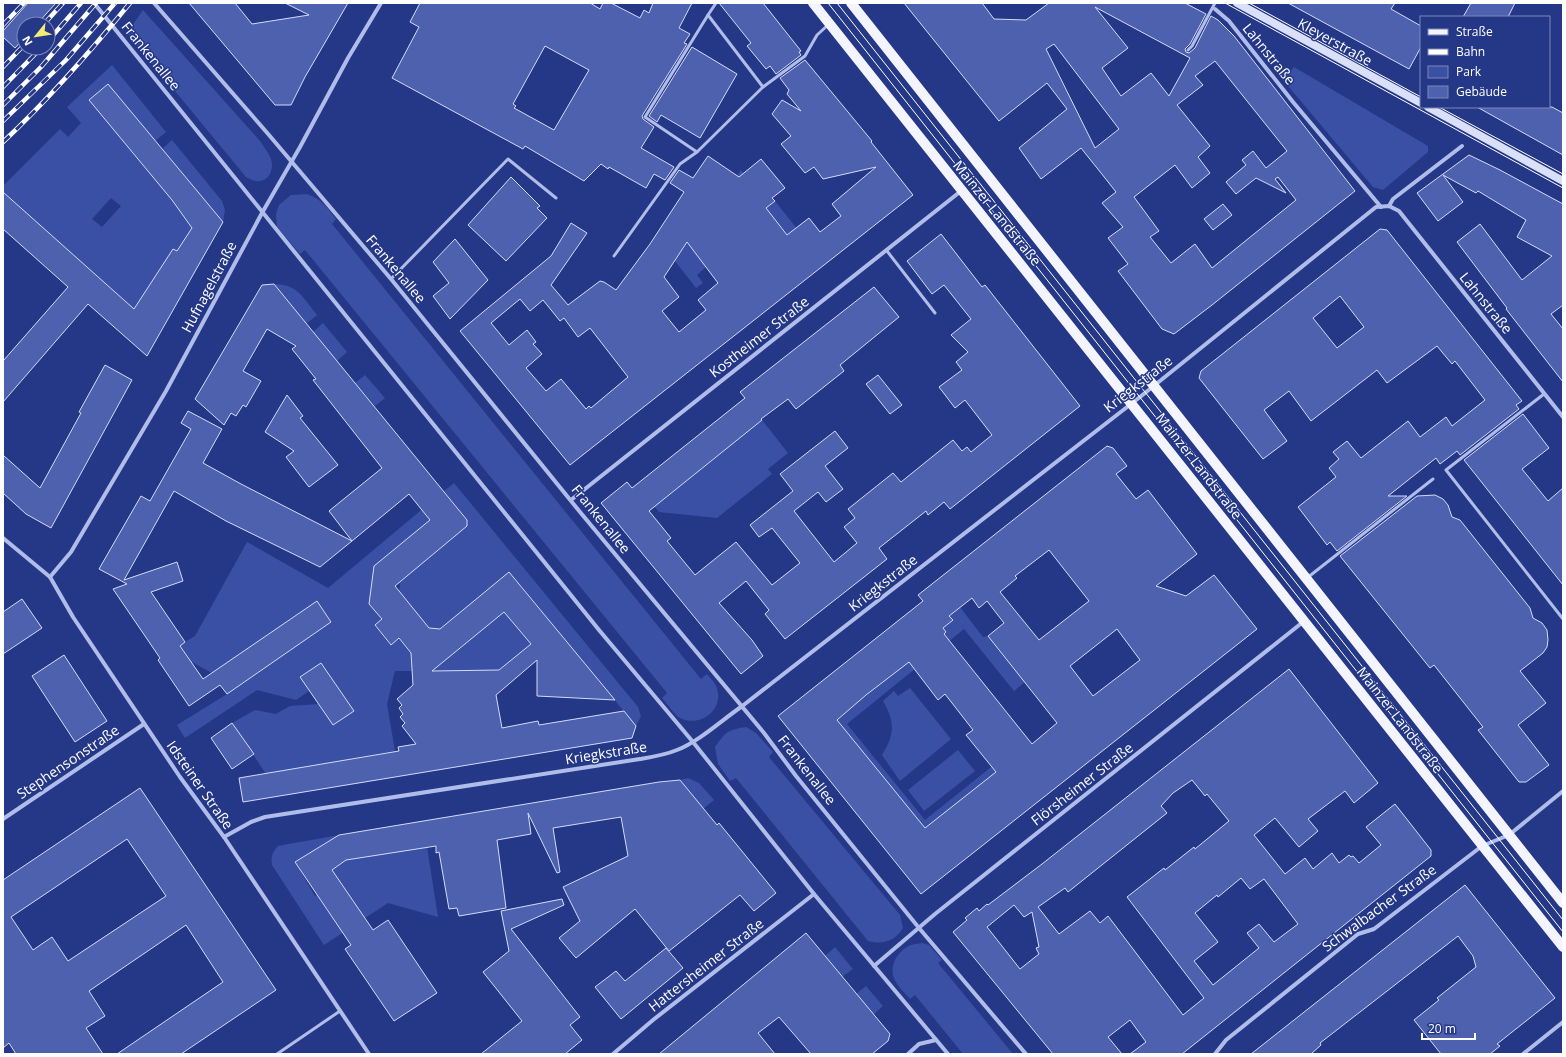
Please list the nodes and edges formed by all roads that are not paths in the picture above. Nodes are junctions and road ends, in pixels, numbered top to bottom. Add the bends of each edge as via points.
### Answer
1 (94, 3) edge
2 (154, 3) edge
3 (381, 3) edge
4 (716, 3) edge
5 (812, 3) edge
6 (851, 3) edge
7 (1215, 3) edge
8 (1237, 3) edge
9 (1215, 8) dead end
10 (708, 15) junction
11 (829, 24) junction
12 (1188, 50) dead end
13 (763, 87) junction
14 (1420, 102) edge
15 (1430, 108) edge
16 (1462, 146) dead end
17 (697, 152) junction
18 (291, 162) junction
19 (1563, 181) edge
20 (961, 191) junction
21 (556, 198) dead end
22 (1388, 206) junction
23 (1381, 207) junction
24 (262, 212) junction
25 (887, 250) junction
26 (614, 256) dead end
27 (391, 279) junction
28 (935, 313) dead end
29 (1154, 386) junction
30 (1544, 394) junction
31 (1132, 404) junction
32 (1563, 417) edge
33 (1433, 479) dead end
34 (571, 500) junction
35 (3, 538) edge
36 (50, 576) junction
37 (1306, 579) junction
38 (1563, 619) edge
39 (1304, 621) junction
40 (741, 707) junction
41 (144, 724) junction
42 (693, 742) junction
43 (1563, 791) edge
44 (3, 819) edge
45 (1509, 835) junction
46 (224, 837) junction
47 (1482, 846) junction
48 (814, 894) junction
49 (1563, 904) edge
50 (919, 928) junction
51 (1563, 947) edge
52 (874, 966) junction
53 (340, 1011) junction
54 (1563, 1022) edge
55 (936, 1040) junction
56 (277, 1054) edge
57 (370, 1054) edge
58 (613, 1054) edge
59 (908, 1054) edge
60 (948, 1054) edge
61 (1026, 1054) edge
62 (1215, 1054) edge
63 (1523, 1054) edge

1 - 24 street, Frankenallee
2 - 18 street, Frankenallee
3 - 18 street, Hufnagelstraße
4 - 10 lane
5 - 11 main road, Mainzer Landstraße
6 - 29 main road, Mainzer Landstraße
7 - 12 lane
8 - 14 street, Kleyerstraße
9 - 23 street, Lahnstraße via 1229,21
10 - 13 lane
10 - 17 lane via 645,117
11 - 13 lane via 817,35 805,56
11 - 20 main road, Mainzer Landstraße
13 - 17 lane
15 - 19 street
16 - 22 street via 1393,199
17 - 26 lane via 680,164
18 - 24 street, Hufnagelstraße
18 - 27 street, Frankenallee
20 - 25 street, Kostheimer Straße
20 - 31 main road, Mainzer Landstraße
21 - 27 lane via 508,159
22 - 23 street, Kriegkstraße
22 - 30 street, Lahnstraße via 1399,211
23 - 29 street, Kriegkstraße via 1376,207
24 - 36 street, Hufnagelstraße via 162,397 71,552
24 - 42 street, Frankenallee via 599,630
25 - 28 lane
25 - 34 street, Kostheimer Straße
27 - 34 street, Frankenallee
29 - 31 street, Kriegkstraße
29 - 37 main road, Mainzer Landstraße
30 - 32 street, Lahnstraße
30 - 38 lane via 1446,470
31 - 39 main road, Mainzer Landstraße
31 - 40 street, Kriegkstraße
33 - 37 lane
34 - 40 street, Frankenallee
35 - 36 street, Idsteiner Straße
36 - 41 street, Idsteiner Straße via 73,617
37 - 45 main road, Mainzer Landstraße
39 - 47 main road, Mainzer Landstraße
39 - 50 street, Flörsheimer Straße
40 - 42 street, Kriegkstraße
40 - 50 street, Frankenallee
41 - 44 street, Stephensonstraße
41 - 46 street, Idsteiner Straße
42 - 46 street, Kriegkstraße via 663,755 265,817
42 - 48 street, Frankenallee
43 - 45 street, Schwalbacher Straße
45 - 47 street, Schwalbacher Straße
45 - 49 main road, Mainzer Landstraße
46 - 53 street, Idsteiner Straße
47 - 51 main road, Mainzer Landstraße
47 - 62 street, Schwalbacher Straße via 1374,929 1358,934 1226,1040
48 - 52 street, Frankenallee
48 - 58 street, Hattersheimer Straße
50 - 52 street, Flörsheimer Straße
50 - 61 street, Frankenallee
52 - 55 street, Frankenallee
53 - 56 lane
53 - 57 street, Idsteiner Straße
54 - 63 street
55 - 59 street via 919,1044
55 - 60 street, Frankenallee

